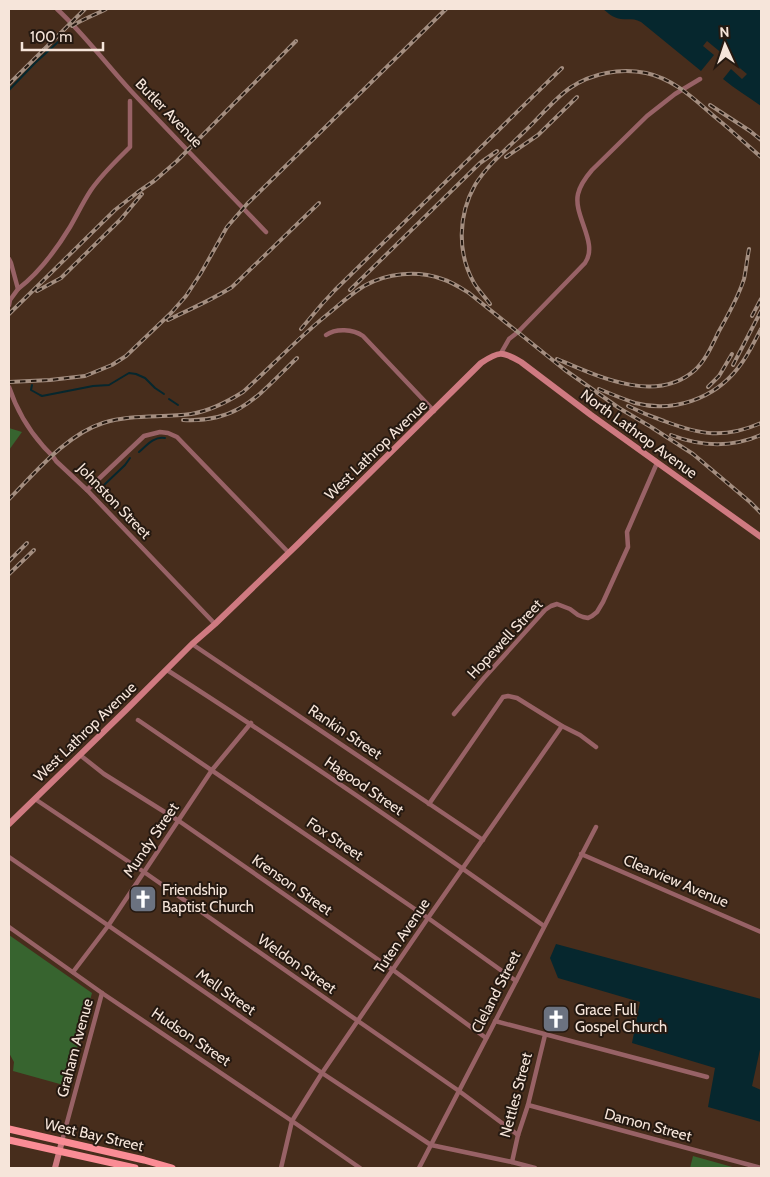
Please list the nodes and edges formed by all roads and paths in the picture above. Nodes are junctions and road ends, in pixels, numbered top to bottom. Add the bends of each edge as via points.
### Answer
1 (57, 9) edge
2 (700, 79) dead end
3 (130, 101) dead end
4 (266, 232) dead end
5 (9, 259) edge
6 (18, 289) junction
7 (9, 305) edge
8 (326, 335) dead end
9 (501, 353) junction
10 (9, 386) edge
11 (434, 411) junction
12 (657, 463) junction
13 (87, 490) junction
14 (761, 537) edge
15 (288, 552) junction
16 (214, 624) junction
17 (192, 644) junction
18 (167, 670) junction
19 (454, 714) dead end
20 (138, 720) dead end
21 (251, 723) junction
22 (562, 726) junction
23 (596, 747) dead end
24 (80, 755) junction
25 (212, 770) junction
26 (35, 798) junction
27 (430, 804) junction
28 (179, 821) junction
29 (9, 824) edge
30 (596, 827) dead end
31 (483, 840) junction
32 (581, 854) junction
33 (9, 856) edge
34 (463, 869) junction
35 (144, 872) junction
36 (428, 918) junction
37 (108, 926) junction
38 (544, 926) junction
39 (9, 927) edge
40 (761, 932) edge
41 (393, 970) junction
42 (73, 972) junction
43 (516, 981) junction
44 (102, 993) junction
45 (495, 1021) junction
46 (358, 1022) junction
47 (545, 1035) junction
48 (486, 1038) junction
49 (322, 1073) junction
50 (706, 1077) dead end
51 (459, 1091) junction
52 (528, 1105) junction
53 (292, 1121) junction
54 (9, 1129) edge
55 (518, 1135) junction
56 (9, 1140) edge
57 (62, 1141) junction
58 (431, 1145) junction
59 (60, 1150) junction
60 (512, 1162) junction
61 (55, 1168) edge
62 (135, 1168) edge
63 (172, 1168) edge
64 (281, 1168) edge
65 (360, 1168) edge
66 (419, 1168) edge
67 (535, 1168) edge
68 (761, 1168) edge

1 - 4 street, Butler Avenue
2 - 9 street, West Lathrop Avenue via 647,116 586,178 577,200 588,243 588,258 509,339
3 - 6 street via 130,147 93,188 44,264
5 - 6 street
6 - 7 street
8 - 11 street via 334,331 353,331 363,336
9 - 11 street, West Lathrop Avenue via 481,363
9 - 12 street, North Lathrop Avenue via 521,362
10 - 13 street, Johnston Street via 20,416 56,461
11 - 15 street, West Lathrop Avenue
12 - 14 street, North Lathrop Avenue
12 - 19 street, Hopewell Street via 627,532 628,547 597,612 588,618 557,604 545,610
13 - 15 street via 144,436 168,433 177,437
13 - 16 street, Johnston Street
15 - 16 street, West Lathrop Avenue
16 - 17 street, West Lathrop Avenue
17 - 18 street, West Lathrop Avenue
17 - 27 street, Rankin Street
18 - 21 street, Hagood Street
18 - 24 street, West Lathrop Avenue
20 - 25 street, Fox Street
21 - 25 street, Mundy Street
21 - 34 street, Hagood Street
22 - 23 street
22 - 27 street via 518,698 503,696
22 - 31 street, Tuten Avenue
24 - 26 street, West Lathrop Avenue
24 - 28 street, Krenson Street
25 - 28 street, Mundy Street
25 - 36 street, Fox Street
26 - 29 street, West Lathrop Avenue
26 - 35 street, Weldon Street
27 - 31 street, Rankin Street
28 - 35 street, Mundy Street
28 - 41 street, Krenson Street
30 - 32 street, Cleland Street
31 - 34 street, Tuten Avenue
32 - 38 street, Cleland Street
32 - 40 street, Clearview Avenue
33 - 37 street, Mell Street
34 - 36 street, Tuten Avenue
34 - 38 street, Hagood Street
35 - 37 street, Mundy Street
35 - 46 street, Weldon Street
36 - 41 street, Tuten Avenue
36 - 43 street, Fox Street
37 - 42 street, Mundy Street
37 - 49 street, Mell Street
38 - 43 street, Cleland Street
39 - 42 street, Hudson Street
41 - 46 street, Tuten Avenue
41 - 48 street, Krenson Street
42 - 44 street, Hudson Street
43 - 45 street, Cleland Street
44 - 53 street, Hudson Street
44 - 57 street, Graham Avenue
45 - 47 street
45 - 48 street, Cleland Street
46 - 49 street, Tuten Avenue
46 - 51 street, Weldon Street
47 - 50 street
47 - 52 street, Nettles Street
48 - 51 street, Cleland Street
49 - 53 street, Tuten Avenue
49 - 58 street, Mell Street
51 - 55 street, Weldon Street
51 - 58 street, Cleland Street
52 - 55 street, Nettles Street
52 - 68 street, Damon Street
53 - 64 street, Tuten Avenue
53 - 65 street, Hudson Street
54 - 57 main road, West Bay Street
55 - 60 street, Nettles Street
56 - 59 main road, West Bay Street
57 - 59 street, Graham Avenue
57 - 63 main road, West Bay Street
58 - 60 street
58 - 66 street, Cleland Street
59 - 61 street, Graham Avenue
59 - 62 main road, West Bay Street
60 - 67 street

